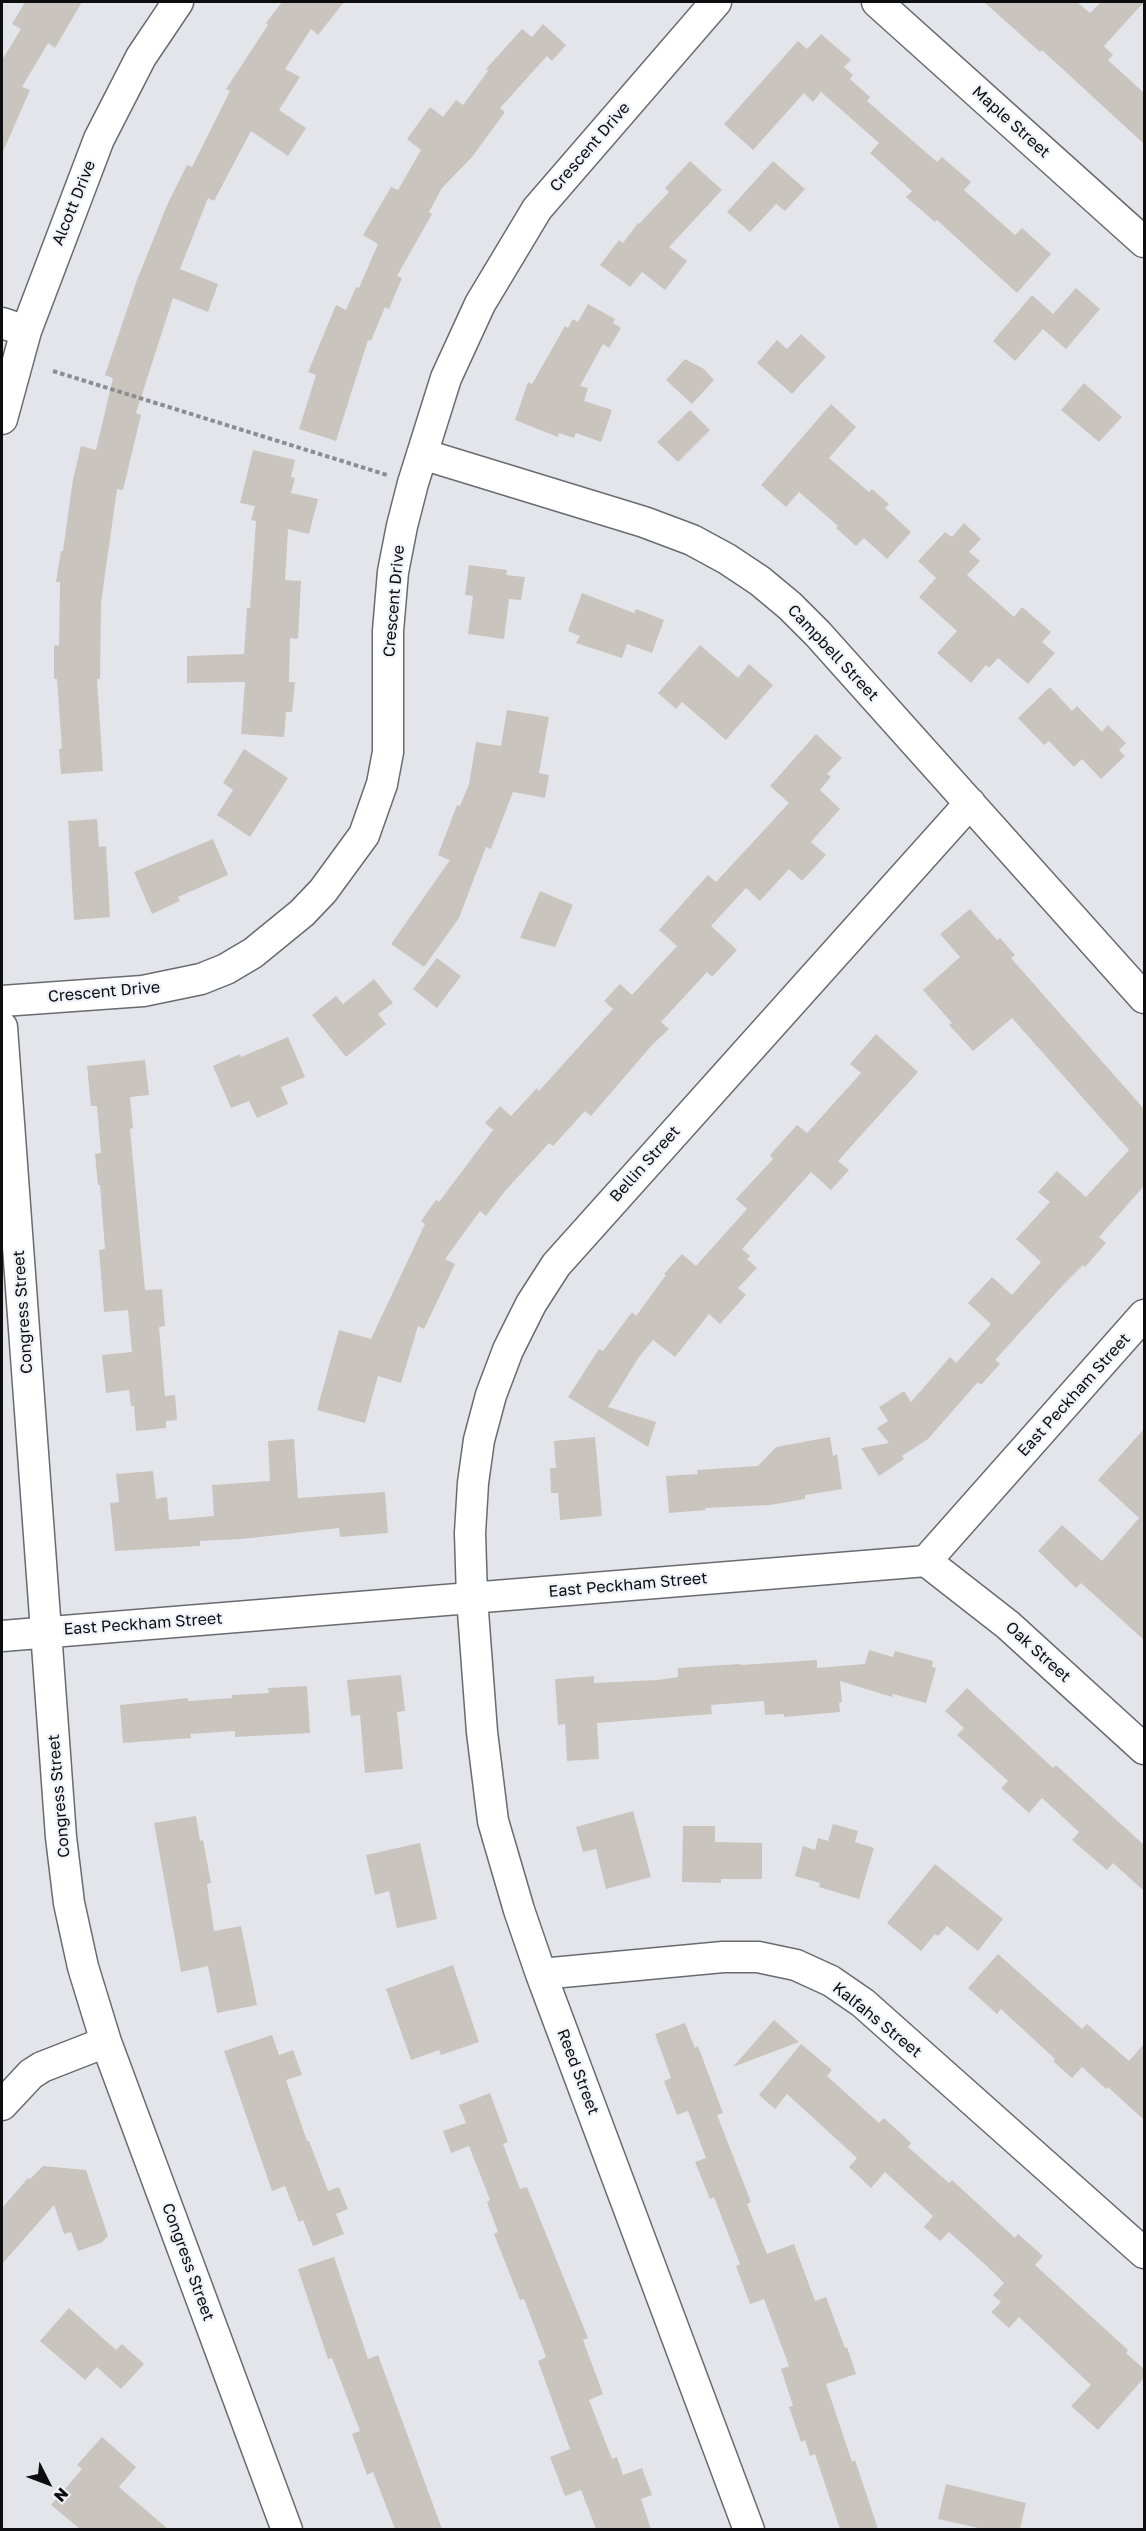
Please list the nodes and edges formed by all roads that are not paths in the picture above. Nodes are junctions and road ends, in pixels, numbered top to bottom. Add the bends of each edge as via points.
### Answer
1 (178, 2) edge
2 (716, 2) edge
3 (877, 2) edge
4 (1144, 242) edge
5 (14, 327) edge
6 (2, 419) edge
7 (422, 454) junction
8 (970, 803) junction
9 (1144, 998) edge
10 (2, 1001) edge
11 (2, 1027) edge
12 (1144, 1315) edge
13 (926, 1561) junction
14 (472, 1598) junction
15 (46, 1632) junction
16 (2, 1636) edge
17 (1144, 1749) edge
18 (541, 1974) junction
19 (106, 2042) junction
20 (2, 2105) edge
21 (1144, 2253) edge
22 (287, 2529) edge
23 (749, 2529) edge

1 - 5 street, Alcott Drive via 141,57 99,139
2 - 7 street, Crescent Drive via 537,209 480,304 446,378
3 - 4 street, Maple Street
5 - 6 street, Alcott Drive
7 - 8 street, Campbell Street via 644,522 692,540 760,580 790,606
7 - 10 street, Crescent Drive via 393,572 388,631 388,752 382,784 364,835 323,891 287,927 253,953 201,979 143,990
8 - 9 street, Campbell Street
8 - 14 street, Bellin Street via 556,1264 508,1350 479,1440 470,1533
11 - 15 street, Congress Street
12 - 13 street, East Peckham Street
13 - 14 street, East Peckham Street
13 - 17 street, Oak Street via 1008,1625
14 - 15 street, East Peckham Street
14 - 18 street, Reed Street via 482,1732 494,1821
15 - 16 street, East Peckham Street
15 - 19 street, Congress Street via 69,1903
18 - 21 street, Kalfahs Street via 758,1957 796,1965 831,1981 863,2003
18 - 23 street, Reed Street
19 - 20 street via 42,2067
19 - 22 street, Congress Street

